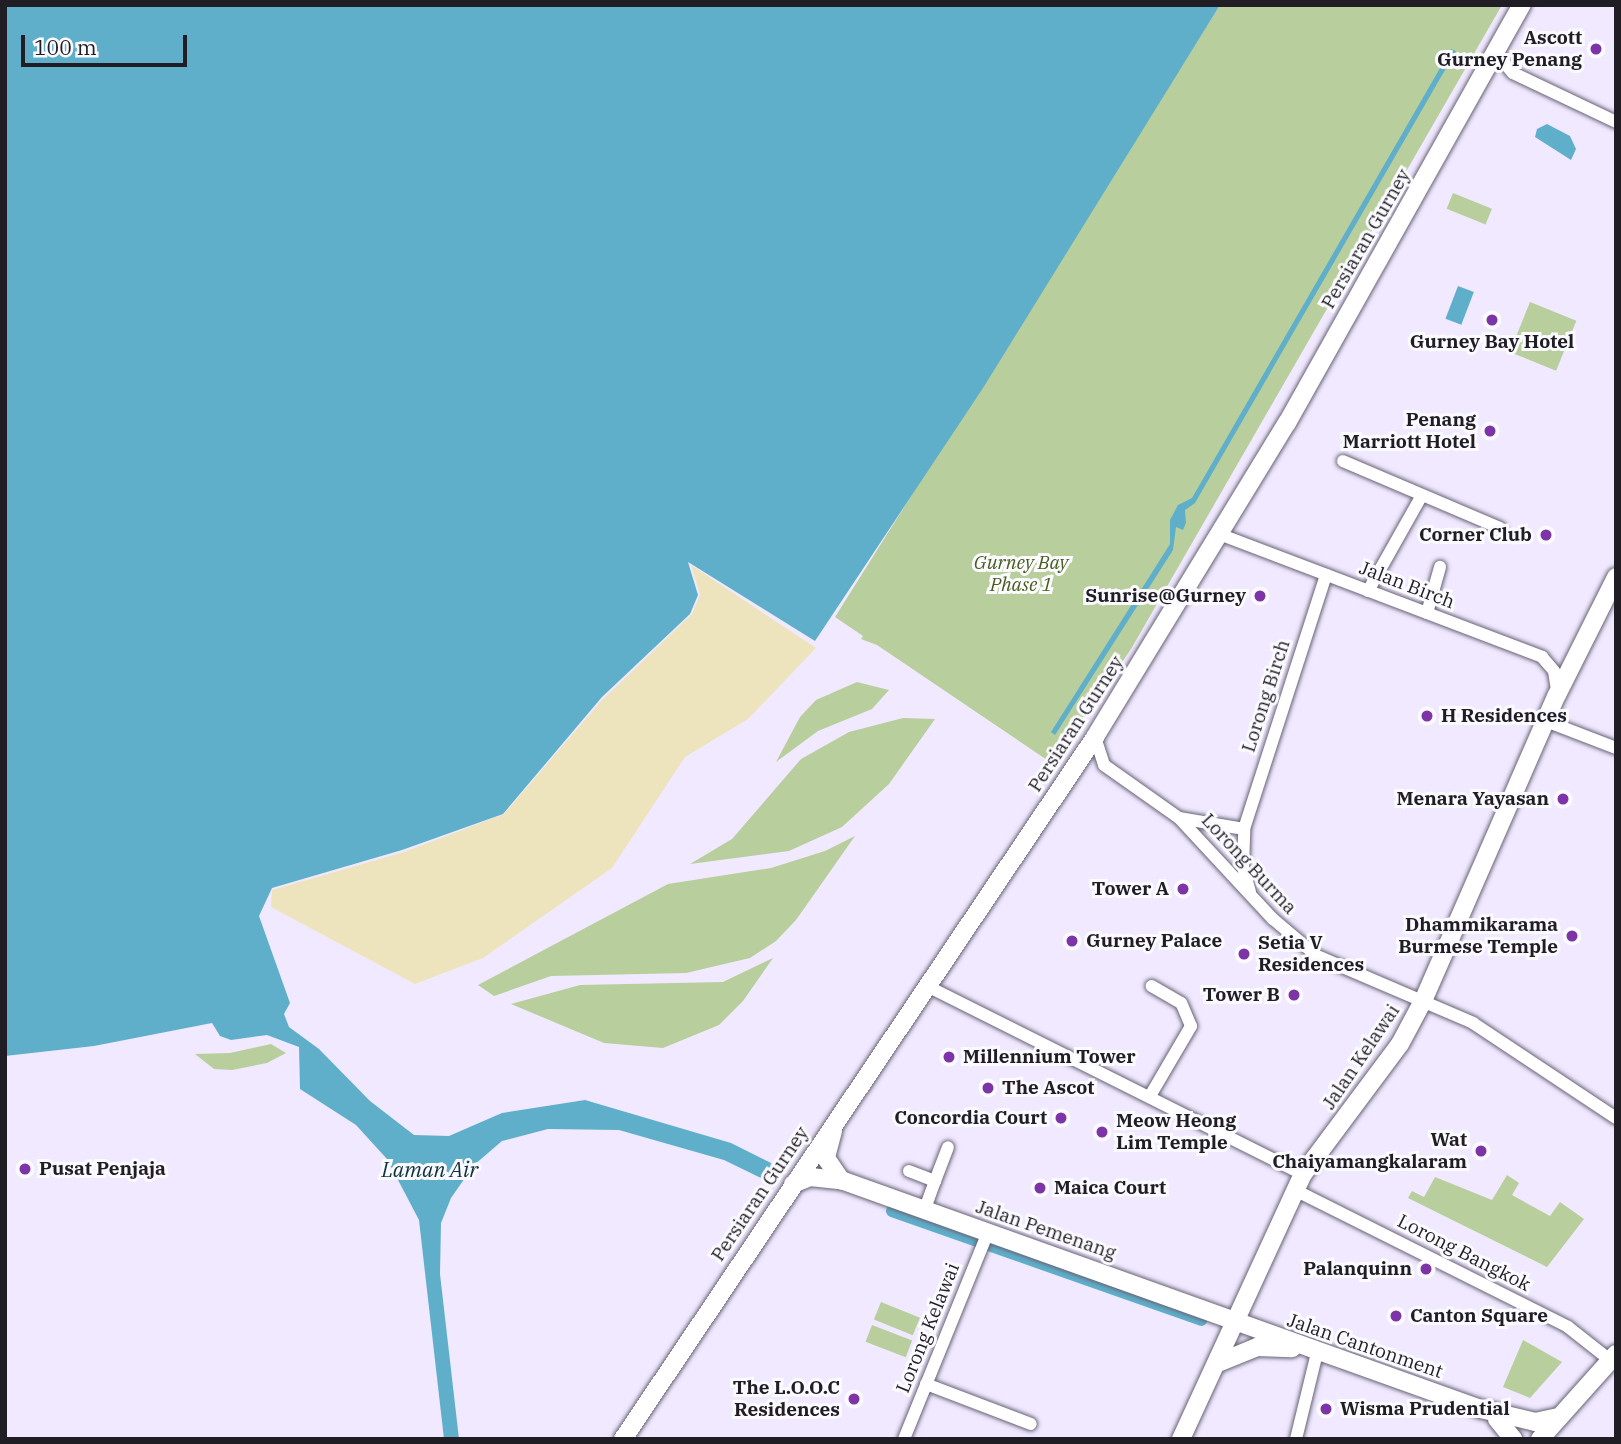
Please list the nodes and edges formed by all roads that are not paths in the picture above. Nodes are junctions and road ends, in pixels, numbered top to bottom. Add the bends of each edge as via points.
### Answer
1 (1522, 5) edge
2 (1496, 52) junction
3 (1616, 122) edge
4 (1343, 461) dead end
5 (1422, 495) junction
6 (1500, 528) dead end
7 (1219, 534) junction
8 (1440, 568) dead end
9 (1326, 575) junction
10 (1616, 577) edge
11 (1368, 591) junction
12 (1427, 613) junction
13 (1557, 695) junction
14 (1546, 721) junction
15 (1095, 737) junction
16 (1616, 748) edge
17 (1179, 818) junction
18 (1244, 829) junction
19 (1251, 896) junction
20 (928, 986) junction
21 (1152, 986) dead end
22 (1423, 1001) junction
23 (1150, 1096) junction
24 (1616, 1118) edge
25 (836, 1122) junction
26 (948, 1147) dead end
27 (909, 1171) dead end
28 (841, 1180) junction
29 (935, 1181) junction
30 (1299, 1182) junction
31 (793, 1184) junction
32 (925, 1209) junction
33 (985, 1241) junction
34 (1236, 1321) junction
35 (1311, 1351) junction
36 (1613, 1357) edge
37 (1218, 1363) junction
38 (926, 1384) junction
39 (1481, 1409) junction
40 (1559, 1417) junction
41 (1497, 1419) junction
42 (1031, 1423) dead end
43 (1543, 1438) edge
44 (623, 1439) edge
45 (904, 1439) edge
46 (1181, 1439) edge
47 (1296, 1439) edge
48 (1513, 1439) edge

1 - 2 main road, Persiaran Gurney
2 - 3 street via 1513,73
2 - 7 main road, Persiaran Gurney
4 - 5 street
5 - 6 street
5 - 11 street
7 - 9 street, Jalan Birch
7 - 15 main road, Persiaran Gurney
8 - 12 street
9 - 11 street, Jalan Birch
9 - 18 street, Lorong Birch
10 - 13 main road, Jalan Kelawai
11 - 12 street, Jalan Birch
12 - 13 street, Jalan Birch via 1542,657 1554,671
13 - 14 main road, Jalan Kelawai
14 - 16 street
14 - 22 main road, Jalan Kelawai
15 - 17 street, Lorong Burma via 1104,765
15 - 20 main road, Persiaran Gurney
17 - 18 street
17 - 19 street, Lorong Burma
18 - 19 street, Lorong Birch via 1243,867
19 - 22 street, Lorong Burma via 1296,940 1335,968
20 - 23 street, Lorong Bangkok via 1052,1053
20 - 25 main road, Persiaran Gurney
21 - 23 street via 1181,1003 1191,1026
22 - 24 street, Lorong Burma via 1473,1023
22 - 30 main road, Jalan Kelawai via 1399,1044
23 - 30 street, Lorong Bangkok
25 - 28 main road via 826,1158
25 - 31 main road, Persiaran Gurney
26 - 29 street
27 - 29 street
28 - 31 main road, Jalan Pemenang via 810,1177
28 - 32 main road, Jalan Pemenang
29 - 32 street
30 - 34 main road, Jalan Kelawai
30 - 36 street, Lorong Bangkok via 1568,1327
31 - 44 main road, Persiaran Gurney
32 - 33 main road, Jalan Pemenang
33 - 34 main road, Jalan Pemenang
33 - 38 street, Lorong Kelawai
34 - 35 main road, Jalan Cantonment
34 - 37 main road, Jalan Kelawai
35 - 37 main road via 1257,1347
35 - 39 main road, Jalan Cantonment
35 - 47 street
36 - 40 main road
37 - 46 main road, Jalan Kelawai
38 - 42 street
38 - 45 street, Lorong Kelawai
39 - 40 main road, Jalan Cantonment via 1535,1422
39 - 41 main road, Jalan Cantonment
40 - 43 main road
41 - 43 main road, Jalan Cantonment
41 - 48 main road

